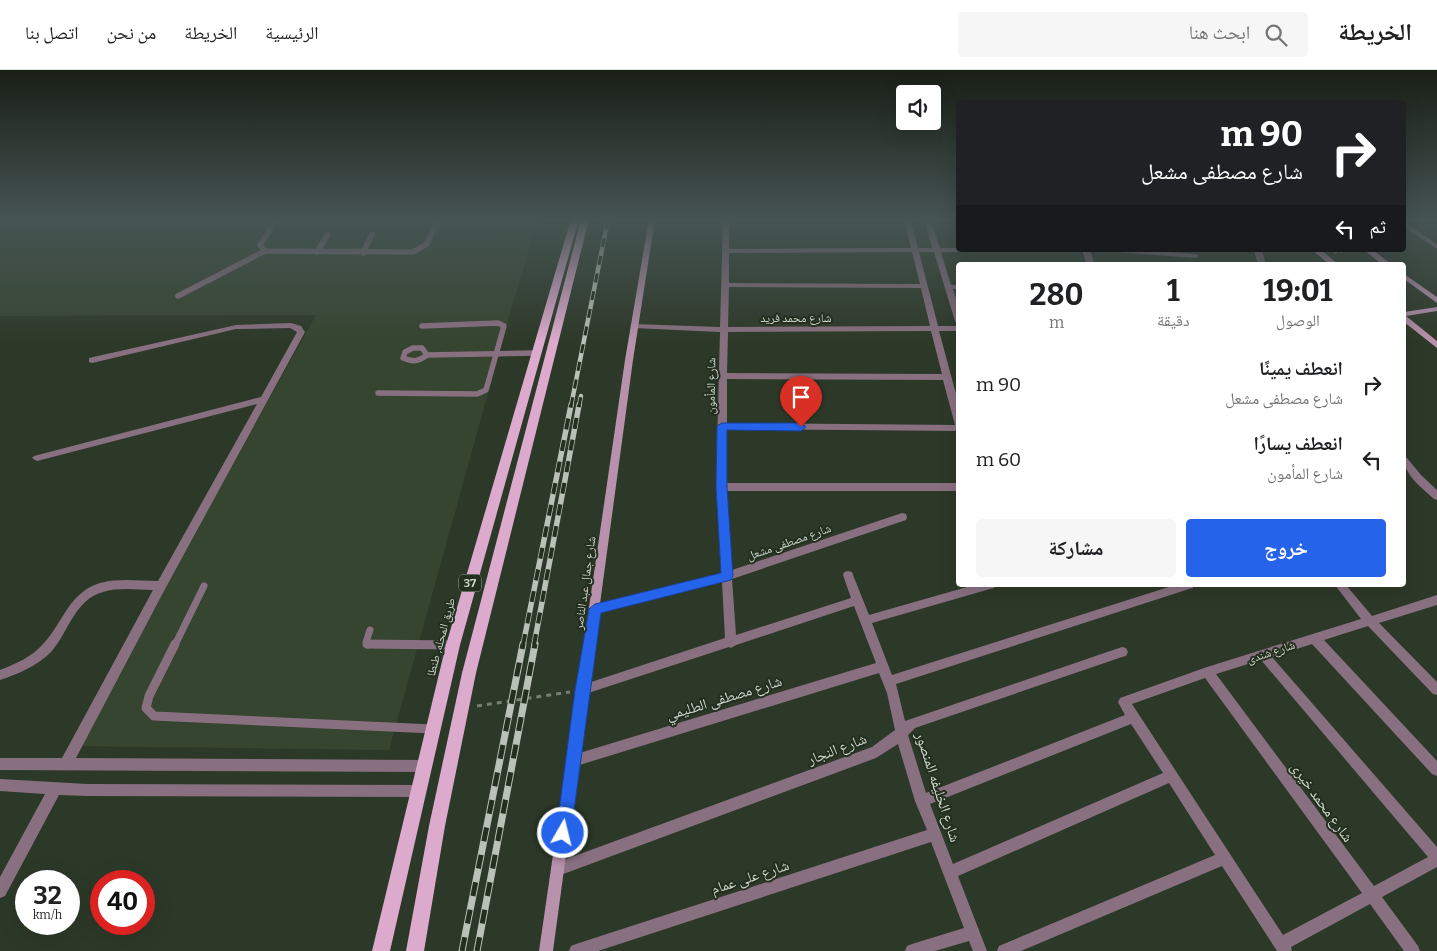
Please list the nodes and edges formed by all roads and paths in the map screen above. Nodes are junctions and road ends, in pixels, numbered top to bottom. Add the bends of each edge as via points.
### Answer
1 (247, 260) edge
2 (562, 260) edge
3 (575, 260) edge
4 (645, 260) edge
5 (726, 260) edge
6 (918, 260) edge
7 (939, 260) edge
8 (1406, 278) edge
9 (725, 285) junction
10 (925, 286) junction
11 (948, 286) junction
12 (956, 287) edge
13 (178, 296) dead end
14 (1437, 301) edge
15 (1437, 309) edge
16 (956, 311) edge
17 (1406, 314) edge
18 (1406, 320) edge
19 (422, 326) dead end
20 (634, 326) junction
21 (936, 328) junction
22 (956, 328) edge
23 (724, 330) junction
24 (1437, 345) edge
25 (497, 353) junction
26 (536, 353) junction
27 (427, 355) dead end
28 (92, 360) dead end
29 (723, 376) junction
30 (948, 378) junction
31 (378, 393) dead end
32 (265, 399) junction
33 (956, 411) edge
34 (722, 426) junction
35 (956, 428) edge
36 (37, 458) dead end
37 (1406, 463) edge
38 (721, 487) junction
39 (956, 487) edge
40 (1437, 496) edge
41 (902, 516) dead end
42 (727, 576) junction
43 (848, 576) dead end
44 (161, 586) junction
45 (204, 586) dead end
46 (983, 587) edge
47 (1183, 587) edge
48 (1342, 587) edge
49 (858, 600) junction
50 (1437, 600) edge
51 (595, 609) junction
52 (866, 620) junction
53 (1370, 621) junction
54 (370, 630) dead end
55 (1314, 638) junction
56 (731, 643) junction
57 (453, 645) junction
58 (1122, 652) dead end
59 (1263, 654) junction
60 (884, 666) junction
61 (1206, 672) junction
62 (0, 675) edge
63 (889, 681) junction
64 (582, 690) junction
65 (1437, 690) edge
66 (461, 708) junction
67 (1132, 718) junction
68 (434, 729) junction
69 (902, 730) junction
70 (573, 761) junction
71 (0, 764) edge
72 (66, 764) junction
73 (425, 766) junction
74 (1437, 770) edge
75 (1170, 776) junction
76 (0, 785) edge
77 (55, 788) junction
78 (419, 791) junction
79 (922, 801) junction
80 (934, 834) junction
81 (1224, 858) junction
82 (1437, 859) edge
83 (558, 869) junction
84 (950, 872) junction
85 (0, 891) edge
86 (1372, 896) junction
87 (973, 932) junction
88 (1283, 947) edge
89 (381, 951) edge
90 (415, 951) edge
91 (546, 951) edge
92 (576, 951) edge
93 (912, 951) edge
94 (980, 951) edge
95 (1004, 951) edge
96 (1413, 951) edge

1 - 13 lane
2 - 26 main road, طريق المحله, طنطا / 37
3 - 66 main road, 37
4 - 20 street, شارع جمال عبد الناصر
5 - 9 street, شارع المأمون
6 - 10 street
7 - 11 street
8 - 14 street
9 - 10 street
9 - 23 street, شارع المأمون
10 - 21 street
11 - 12 street
11 - 16 street
15 - 17 street
18 - 24 street
19 - 25 lane via 502,324 504,328
20 - 23 street, شارع محمد فريد
20 - 51 street, شارع جمال عبد الناصر
21 - 22 street, شارع محمد فريد
21 - 23 street, شارع محمد فريد
21 - 30 street
23 - 29 street, شارع المأمون
25 - 26 lane
25 - 27 lane
25 - 31 lane via 487,388 481,394
26 - 57 main road, طريق المحله, طنطا / 37
28 - 32 street via 236,327 278,324 298,328 300,337
29 - 30 street
29 - 34 street, شارع المأمون
30 - 33 street
32 - 36 street
32 - 44 street
34 - 35 street
34 - 38 street, شارع المأمون
37 - 40 street
38 - 39 street
38 - 42 street, شارع المأمون
41 - 42 street, شارع مصطفى مشعل
42 - 51 street, شارع مصطفى مشعل
42 - 56 street, شارع المأمون
43 - 49 street, شارع الخليفه المنصور
44 - 62 street via 109,586 87,594 71,609 45,649 23,665
44 - 72 street
45 - 68 lane via 149,696 146,708 149,713 154,716
46 - 52 street
47 - 63 street
48 - 53 street
49 - 52 street, شارع الخليفه المنصور
49 - 56 street
50 - 53 street, شارع شندى
51 - 64 street, شارع جمال عبد الناصر
52 - 60 street, شارع الخليفه المنصور
53 - 55 street, شارع شندى
53 - 65 street
54 - 57 lane via 368,645
55 - 59 street, شارع شندى
55 - 74 street
56 - 64 street
57 - 68 main road, طريق المحله, طنطا / 37
58 - 69 street, شارع النجار via 910,724
59 - 61 street, شارع شندى
59 - 82 street
60 - 63 street, شارع الخليفه المنصور
60 - 70 street, شارع مصطفى الطليمي
61 - 67 street, شارع شندى via 1126,700 1124,705
61 - 86 street, شارع محمد خيرى
63 - 69 street, شارع الخليفه المنصور
64 - 66 path
64 - 70 street, شارع جمال عبد الناصر
66 - 90 main road, 37
67 - 75 street
67 - 79 street
68 - 73 main road, طريق المحله, طنطا / 37
69 - 79 street, شارع الخليفه المنصور
69 - 83 street, شارع النجار via 876,752
70 - 83 street, شارع جمال عبد الناصر
71 - 72 street
72 - 73 street
73 - 78 main road, طريق المحله, طنطا / 37
75 - 81 street
75 - 84 street
76 - 77 street
77 - 78 street
77 - 85 street
78 - 89 main road, طريق المحله, طنطا / 37
79 - 80 street, شارع الخليفه المنصور
80 - 84 street, شارع الخليفه المنصور
80 - 92 street, شارع على عمام
81 - 88 street
81 - 95 street
82 - 86 street
83 - 91 street, شارع جمال عبد الناصر
84 - 87 street, شارع الخليفه المنصور
86 - 88 street
86 - 96 street, شارع محمد خيرى
87 - 93 street
87 - 94 street, شارع الخليفه المنصور

